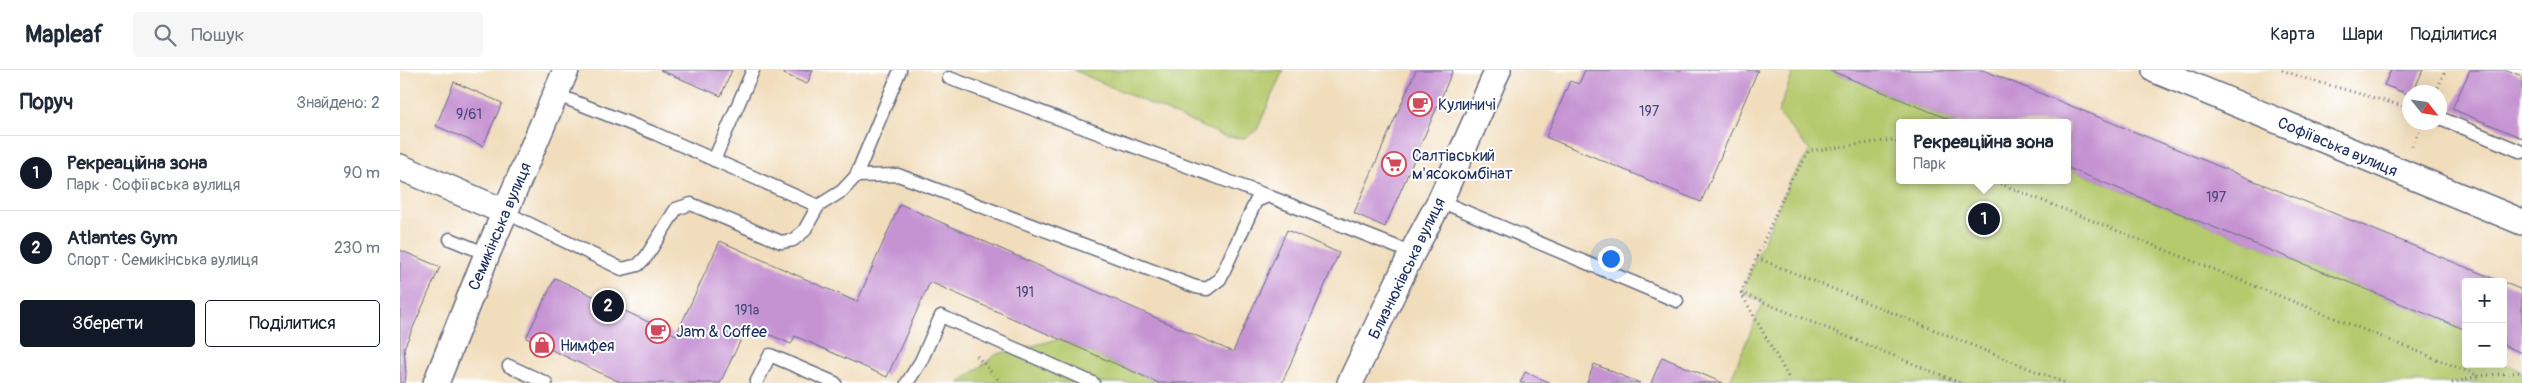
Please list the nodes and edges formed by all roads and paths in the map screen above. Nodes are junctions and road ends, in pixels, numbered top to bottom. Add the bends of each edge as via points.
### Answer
1 (566, 70) edge
2 (753, 70) edge
3 (900, 70) edge
4 (1498, 70) edge
5 (2154, 70) edge
6 (2282, 70) edge
7 (2446, 70) edge
8 (949, 78) dead end
9 (2439, 85) edge
10 (555, 94) junction
11 (2402, 106) edge
12 (2447, 121) edge
13 (1896, 142) edge
14 (2522, 152) edge
15 (714, 160) junction
16 (400, 167) edge
17 (856, 176) junction
18 (2001, 184) edge
19 (1268, 196) junction
20 (1440, 201) junction
21 (818, 206) junction
22 (505, 212) junction
23 (2522, 222) edge
24 (450, 239) dead end
25 (1412, 253) junction
26 (486, 254) junction
27 (1757, 258) junction
28 (1742, 293) junction
29 (1677, 300) dead end
30 (509, 366) dead end
31 (2522, 372) edge
32 (2479, 376) junction
33 (1790, 380) dead end
34 (436, 383) edge
35 (546, 383) edge
36 (756, 383) edge
37 (835, 383) edge
38 (907, 383) edge
39 (1093, 383) edge
40 (1350, 383) edge
41 (1960, 383) edge
42 (2065, 383) edge
43 (2452, 383) edge

1 - 10 street, Семикінська вулиця
2 - 15 lane
3 - 17 lane
4 - 20 street, Близнюківська вулиця
5 - 23 street, Софіївська вулиця
6 - 11 path
7 - 9 path
8 - 19 lane
10 - 15 lane
10 - 22 street, Семикінська вулиця
12 - 14 lane
13 - 27 path via 1810,151 1790,181
15 - 21 lane
16 - 22 street
17 - 19 lane via 898,175 1207,289 1220,279 1256,201
17 - 21 lane
18 - 32 path
19 - 25 lane
20 - 25 street, Близнюківська вулиця
20 - 29 lane
21 - 22 lane via 804,231 793,240 781,242 691,204 676,209 638,266 622,269
22 - 26 street, Семикінська вулиця
24 - 26 lane
25 - 40 street, Близнюківська вулиця
26 - 34 street, Семикінська вулиця
27 - 28 path
27 - 42 path
28 - 33 path
28 - 41 path
30 - 35 lane
31 - 32 path
32 - 43 path
36 - 37 lane via 770,355
38 - 39 lane via 921,361 941,316

